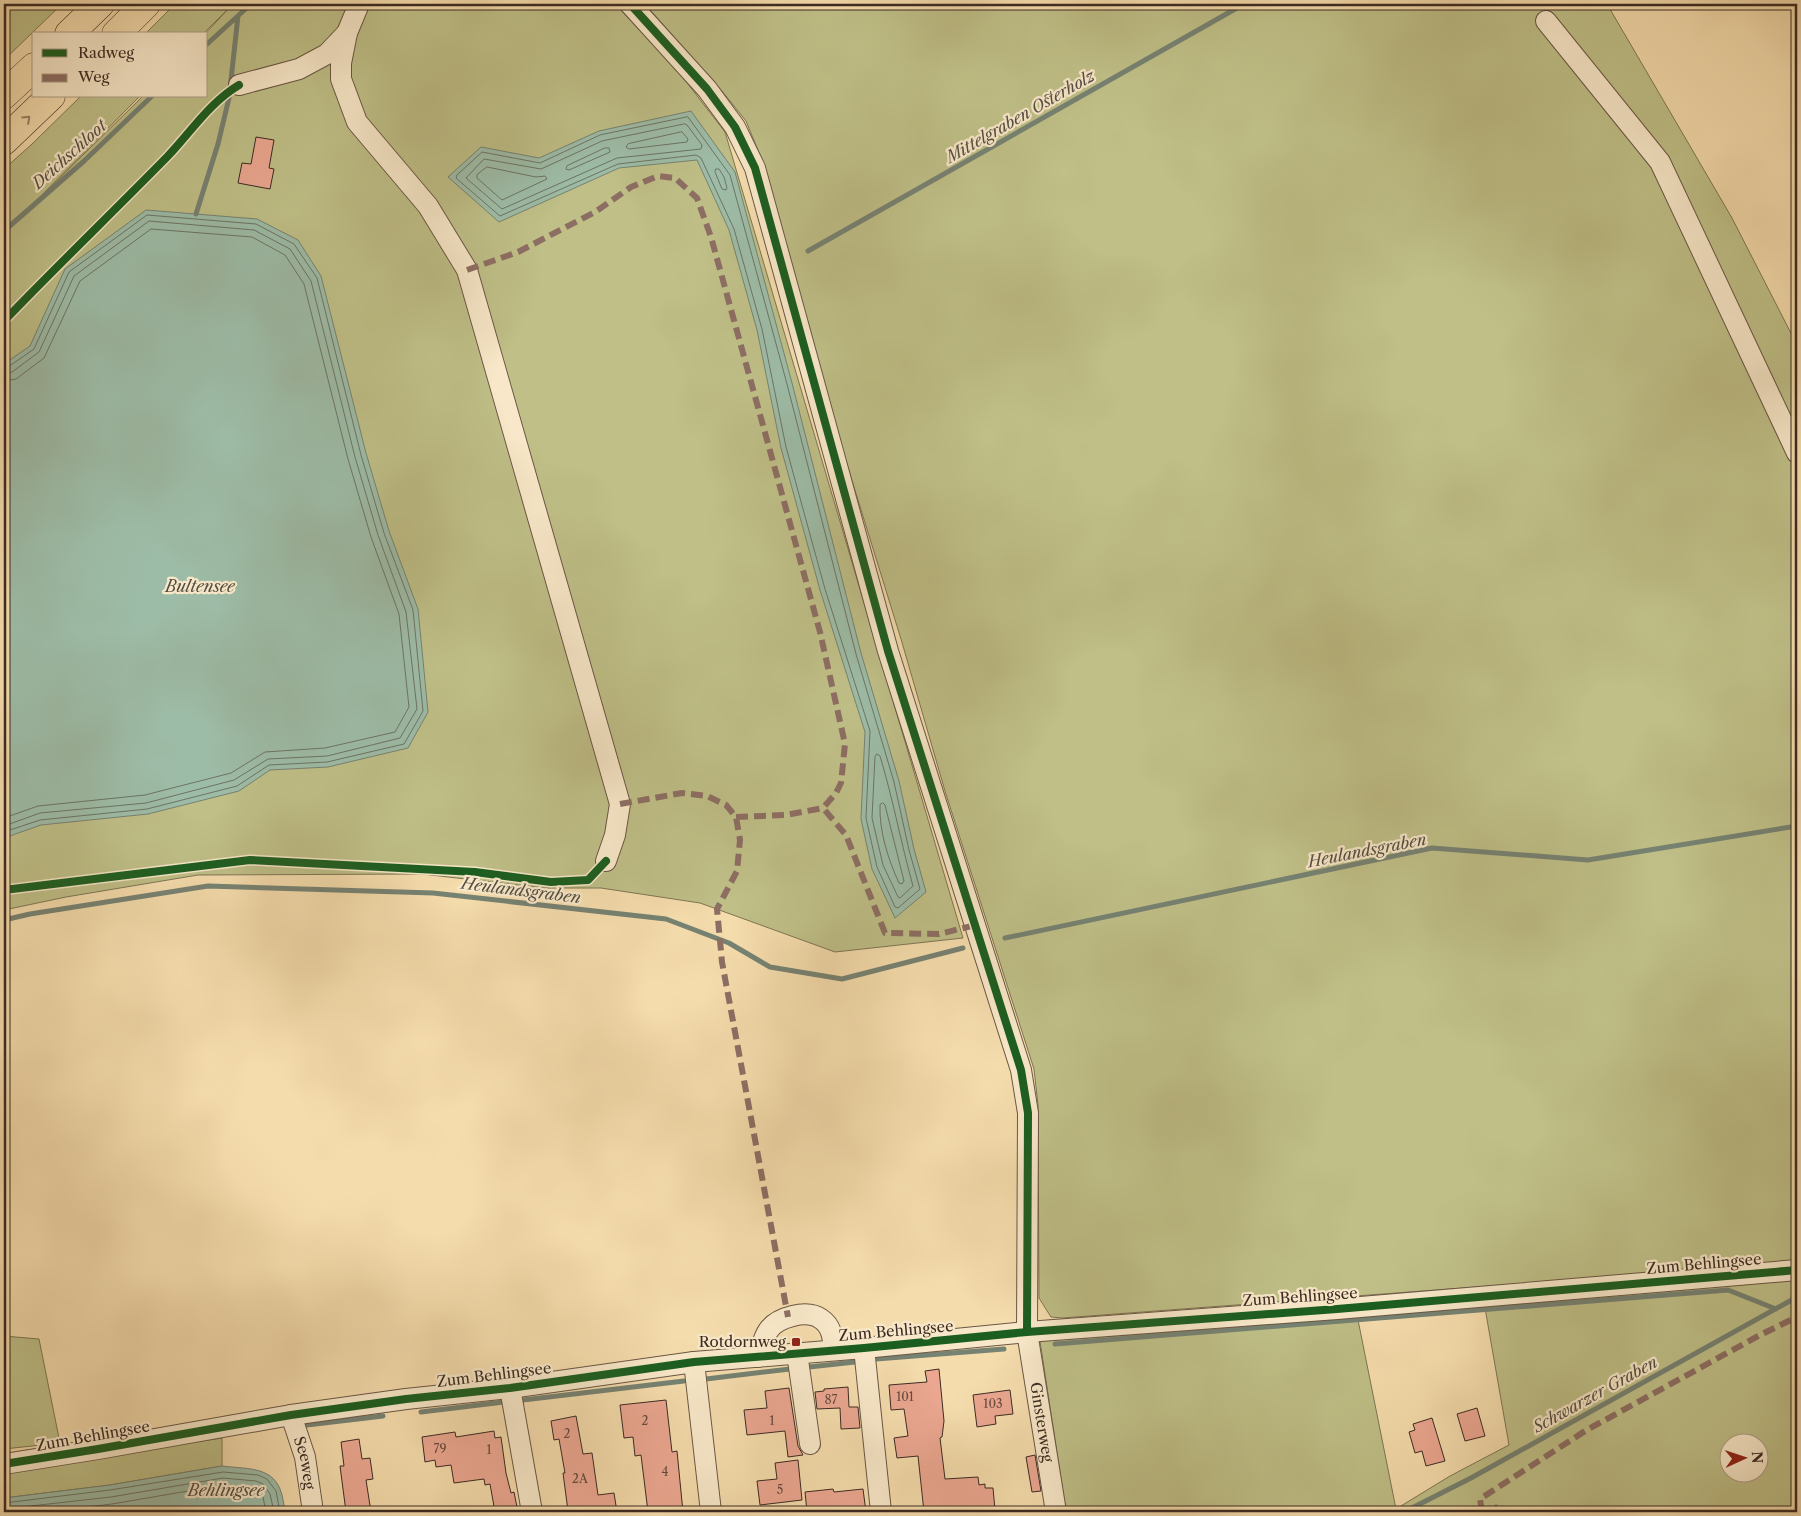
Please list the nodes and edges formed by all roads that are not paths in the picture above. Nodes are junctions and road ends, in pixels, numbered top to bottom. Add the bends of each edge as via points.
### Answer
1 (100, 4) edge
2 (146, 4) edge
3 (359, 4) edge
4 (630, 4) edge
5 (1546, 21) dead end
6 (71, 32) edge
7 (118, 32) edge
8 (347, 33) junction
9 (32, 69) edge
10 (239, 85) dead end
11 (4, 95) edge
12 (49, 98) edge
13 (4, 141) edge
14 (1797, 453) edge
15 (606, 861) dead end
16 (1797, 1270) edge
17 (1027, 1332) junction
18 (864, 1348) junction
19 (834, 1350) junction
20 (797, 1353) junction
21 (758, 1357) junction
22 (694, 1362) junction
23 (510, 1388) junction
24 (291, 1415) junction
25 (810, 1444) dead end
26 (4, 1464) edge
27 (313, 1512) edge
28 (532, 1512) edge
29 (711, 1512) edge
30 (881, 1512) edge
31 (1056, 1512) edge

1 - 6 highway
2 - 7 highway
3 - 8 street
4 - 17 street, Ginsterweg via 707,89 735,127 755,168 888,651 1021,1070 1028,1113
5 - 14 street via 1660,162
8 - 10 street via 327,54 299,69
8 - 15 street via 341,63 342,79 357,122 428,206 467,270 620,804 615,836
9 - 11 highway
13 -> 12 highway
16 - 17 street, Zum Behlingsee
17 - 18 street, Zum Behlingsee
17 - 31 street, Ginsterweg
18 - 19 street, Zum Behlingsee
18 - 30 street, Zum Behlingsee
19 - 20 street, Zum Behlingsee
19 - 21 street, Zum Behlingsee via 832,1331 821,1318 802,1314 776,1323 768,1331
20 - 21 street, Zum Behlingsee
20 - 25 street
21 - 22 street, Zum Behlingsee
22 - 23 street, Zum Behlingsee
22 - 29 street
23 - 24 street, Zum Behlingsee
23 - 28 street
24 - 26 street, Zum Behlingsee
24 - 27 street, Seeweg via 305,1457

